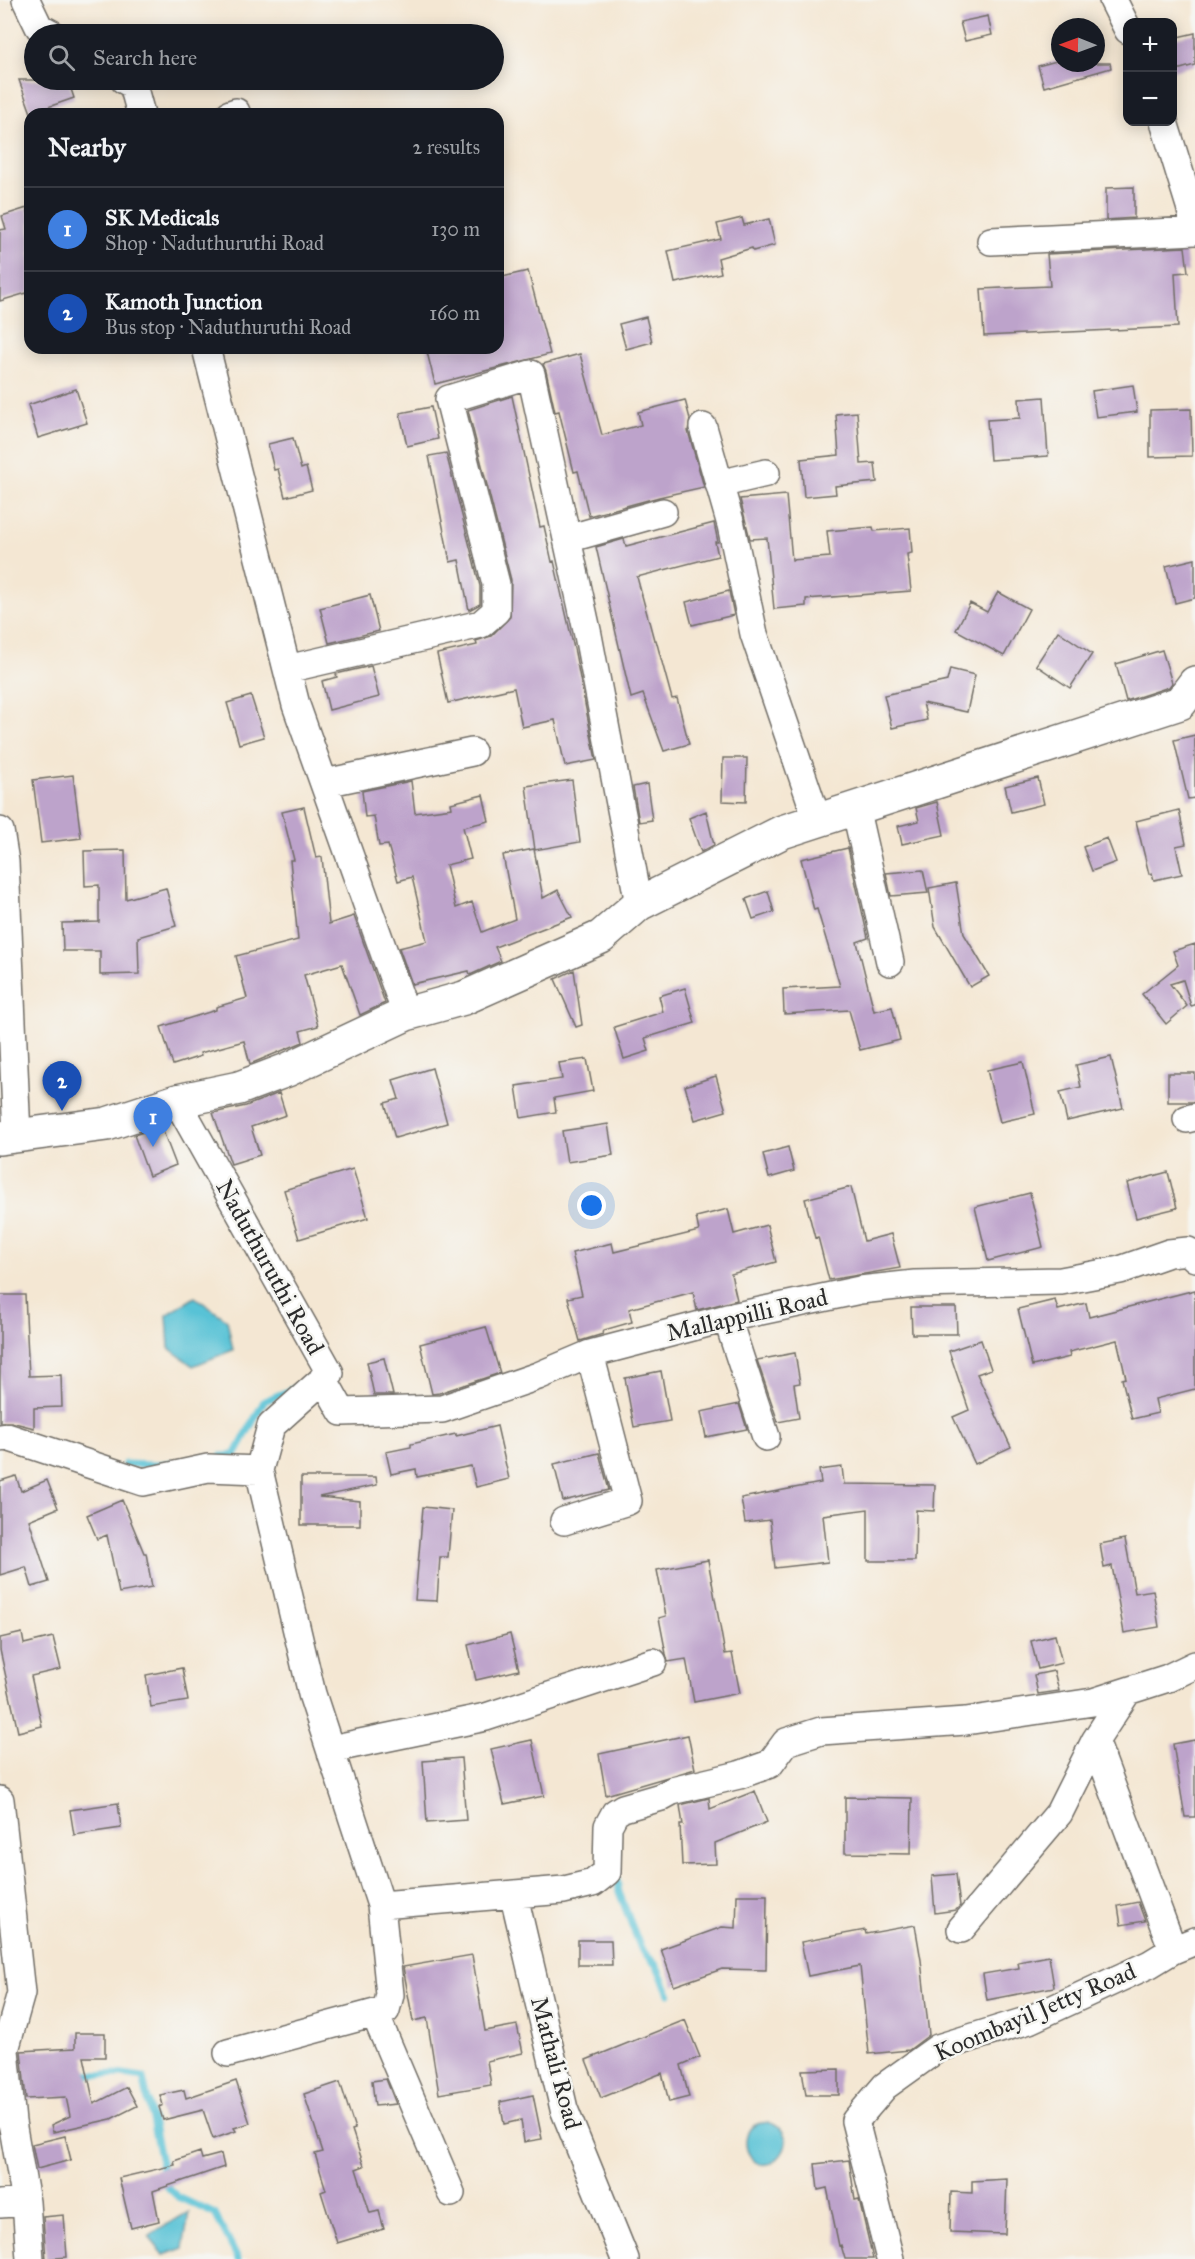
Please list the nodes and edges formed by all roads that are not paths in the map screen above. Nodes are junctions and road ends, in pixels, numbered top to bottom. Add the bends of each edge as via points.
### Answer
1 (26, 0) edge
2 (1113, 0) edge
3 (1123, 20) edge
4 (38, 24) edge
5 (134, 90) edge
6 (139, 108) edge
7 (1165, 126) edge
8 (1195, 229) edge
9 (991, 242) dead end
10 (208, 354) edge
11 (703, 427) dead end
12 (766, 473) dead end
13 (719, 484) junction
14 (663, 512) dead end
15 (567, 540) junction
16 (287, 669) junction
17 (1195, 683) edge
18 (472, 752) dead end
19 (325, 783) junction
20 (855, 807) junction
21 (817, 819) junction
22 (0, 831) edge
23 (639, 904) junction
24 (890, 962) dead end
25 (406, 1014) junction
26 (177, 1101) junction
27 (8, 1137) edge
28 (1195, 1258) edge
29 (727, 1318) junction
30 (590, 1354) junction
31 (323, 1378) junction
32 (766, 1437) dead end
33 (0, 1438) edge
34 (259, 1470) junction
35 (564, 1521) dead end
36 (653, 1662) dead end
37 (1195, 1665) edge
38 (1127, 1692) junction
39 (1095, 1741) junction
40 (331, 1749) junction
41 (0, 1800) edge
42 (514, 1896) junction
43 (381, 1905) junction
44 (962, 1929) dead end
45 (1184, 1945) edge
46 (375, 2014) junction
47 (228, 2053) dead end
48 (4, 2078) edge
49 (451, 2193) dead end
50 (13, 2203) edge
51 (30, 2259) edge
52 (625, 2259) edge
53 (890, 2259) edge

1 - 4 street
2 - 3 street
5 - 6 street
7 - 8 street
8 - 9 street
10 - 16 street
11 - 13 street
12 - 13 street
13 - 21 street via 754,634
14 - 15 street
15 - 16 street via 531,374 449,399 496,584 496,611 481,624
15 - 23 street
16 - 19 street
17 - 20 main road via 1180,703
18 - 19 street
19 - 25 street
20 - 21 main road
20 - 24 street
21 - 23 main road via 782,832
22 - 27 street via 5,862
23 - 25 main road via 601,937 464,998
25 - 26 main road via 287,1070 239,1088
26 - 27 main road via 107,1124
26 - 31 street, Naduthuruthi Road via 330,1373
28 - 29 street, Mallappilli Road via 1188,1251 1168,1253 1120,1270 1061,1281 915,1284 860,1290
29 - 30 street, Mallappilli Road
29 - 32 street
30 - 31 street, Mallappilli Road via 442,1410 340,1407
30 - 35 street via 628,1501
31 - 34 street, Naduthuruthi Road via 271,1426
33 - 34 street via 8,1437 143,1482 208,1468
34 - 40 street via 312,1694
36 - 40 street via 486,1717
37 - 38 street
38 - 39 street
38 - 42 street via 1093,1702 966,1721 821,1731 786,1742 770,1764 623,1808 608,1826 607,1872 592,1883
39 - 44 street via 1059,1813
39 - 45 street
40 - 43 street
41 - 48 street via 21,1993 5,2050
42 - 43 street
42 - 52 street, Mathali Road via 564,2109
43 - 46 street via 390,1995 386,2010
45 - 53 street, Koombayil Jetty Road via 1029,2020 938,2048 885,2086 855,2121
46 - 47 street
46 - 49 street
48 - 50 street via 12,2122
50 - 51 street

